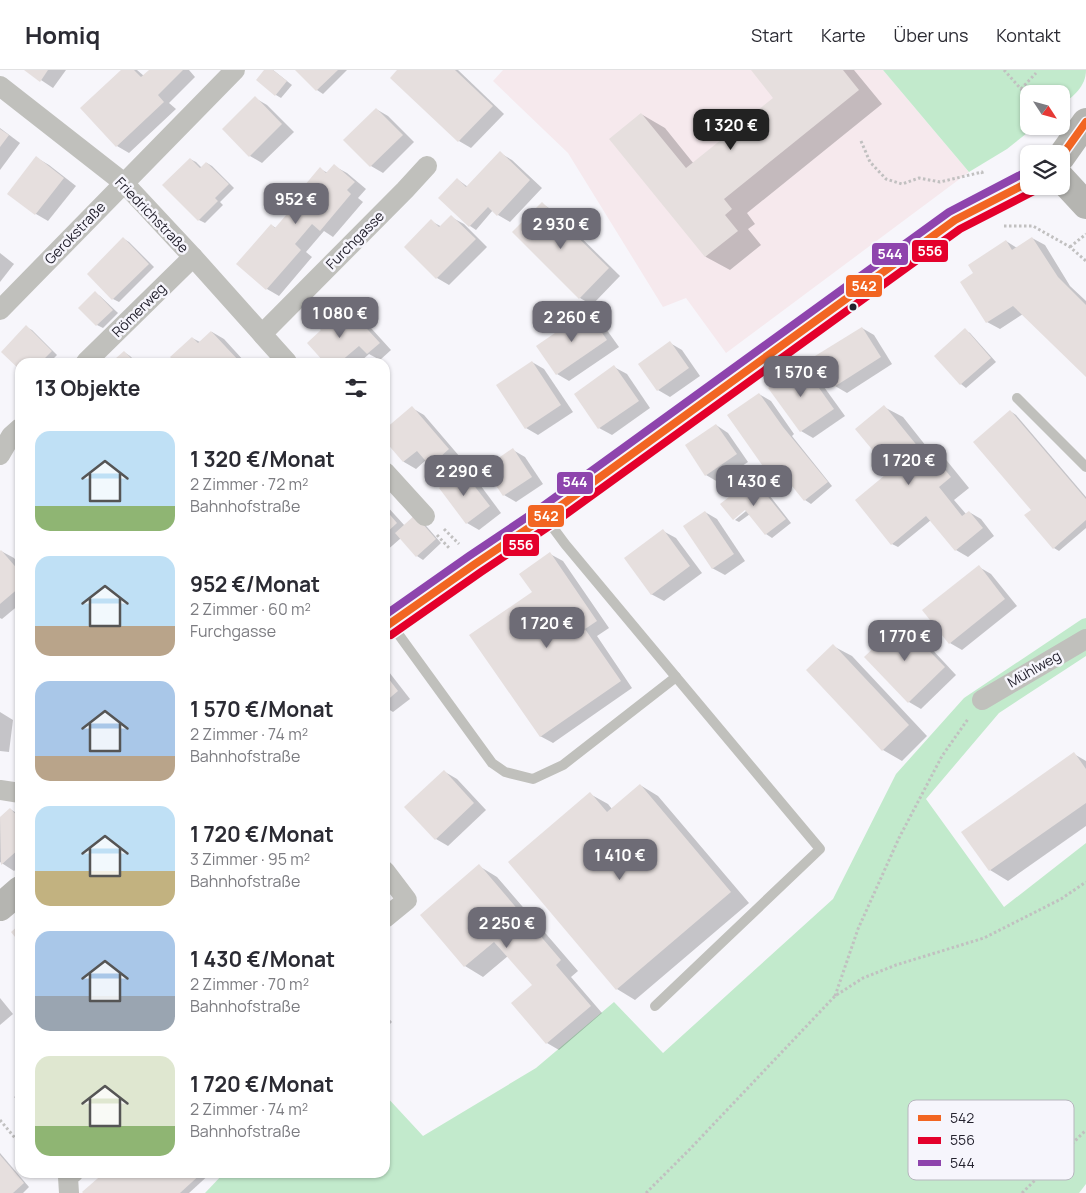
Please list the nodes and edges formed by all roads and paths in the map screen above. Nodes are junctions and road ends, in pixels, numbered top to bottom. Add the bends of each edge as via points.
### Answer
1 (235, 70) edge
2 (1004, 70) edge
3 (1036, 73) dead end
4 (1025, 85) edge
5 (0, 86) edge
6 (1020, 88) edge
7 (1086, 122) edge
8 (861, 141) dead end
9 (1070, 145) edge
10 (427, 166) dead end
11 (124, 183) junction
12 (1020, 187) edge
13 (1070, 188) edge
14 (994, 201) junction
15 (1086, 205) edge
16 (1086, 234) edge
17 (1070, 247) junction
18 (193, 257) junction
19 (1086, 261) edge
20 (0, 310) edge
21 (262, 334) junction
22 (90, 358) edge
23 (283, 358) edge
24 (1017, 398) dead end
25 (15, 432) edge
26 (0, 455) edge
27 (1086, 467) edge
28 (390, 478) edge
29 (425, 516) joint
30 (545, 517) junction
31 (436, 533) dead end
32 (464, 557) junction
33 (390, 623) edge
34 (390, 628) edge
35 (1086, 640) edge
36 (676, 677) junction
37 (982, 700) joint
38 (0, 790) edge
39 (15, 792) edge
40 (390, 878) edge
41 (1086, 882) edge
42 (15, 894) edge
43 (0, 907) edge
44 (390, 914) edge
45 (835, 996) junction
46 (655, 1006) dead end
47 (0, 1120) edge
48 (1086, 1130) edge
49 (15, 1138) edge
50 (1074, 1142) edge
51 (68, 1178) edge
52 (1035, 1180) edge
53 (69, 1193) edge
54 (646, 1193) edge
55 (1022, 1193) edge

1 - 11 street, Gerokstraße
2 - 6 path
3 - 4 path
5 - 11 street, Friedrichstraße
7 - 9 street
8 - 14 path via 870,162 886,179 902,184 919,178 940,182 982,172
10 - 21 street, Furchgasse
11 - 18 street, Friedrichstraße
11 - 20 street, Gerokstraße
12 - 14 street
13 - 15 street
14 - 17 path via 1004,226 1033,226
14 - 30 street via 955,220
16 - 17 path
17 - 19 path
18 - 21 street, Friedrichstraße
18 - 22 street, Römerweg
21 - 23 street, Friedrichstraße
24 - 27 lane
25 - 26 street
28 - 29 street
29 - 32 path via 446,530 463,548
30 - 32 street
30 - 36 lane
31 - 32 path
32 - 33 street
34 - 36 lane via 492,763 505,772 533,779 563,765
35 - 37 street, Mühlweg
36 - 46 lane via 820,849
37 - 45 path via 942,756 899,838 858,929
38 - 39 street
40 - 44 street via 407,900
41 - 45 path via 984,938 896,965 863,978
42 - 43 street
45 - 54 path
47 - 49 path
48 - 50 path
51 - 53 street
52 - 55 path

